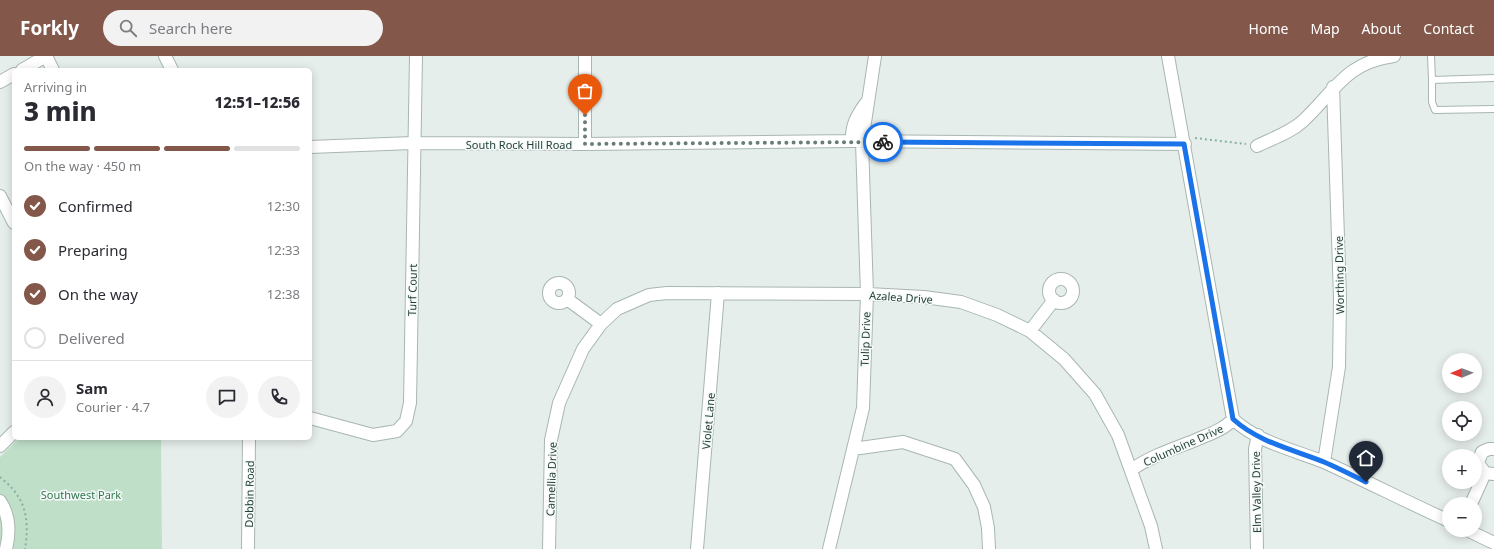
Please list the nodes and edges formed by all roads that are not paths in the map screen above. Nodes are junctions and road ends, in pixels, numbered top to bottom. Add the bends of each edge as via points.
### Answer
1 (46, 56) edge
2 (165, 56) edge
3 (416, 56) edge
4 (585, 56) edge
5 (875, 56) edge
6 (1168, 56) edge
7 (1394, 56) edge
8 (1431, 56) edge
9 (25, 68) edge
10 (52, 68) edge
11 (171, 68) edge
12 (12, 75) edge
13 (1494, 78) edge
14 (1432, 80) junction
15 (0, 82) edge
16 (1333, 87) junction
17 (1494, 109) edge
18 (1184, 140) junction
19 (857, 142) junction
20 (415, 143) junction
21 (585, 144) junction
22 (1257, 146) road end
23 (312, 147) edge
24 (0, 196) edge
25 (12, 218) edge
26 (718, 293) junction
27 (867, 294) junction
28 (567, 299) dead end
29 (1054, 300) dead end
30 (601, 324) junction
31 (1030, 331) junction
32 (312, 419) edge
33 (1233, 419) junction
34 (12, 434) edge
35 (1258, 435) junction
36 (249, 440) edge
37 (0, 446) edge
38 (853, 449) junction
39 (1494, 449) edge
40 (1324, 462) junction
41 (1131, 470) junction
42 (1489, 473) edge
43 (1475, 497) edge
44 (0, 501) edge
45 (1442, 518) edge
46 (1482, 537) edge
47 (1494, 543) edge
48 (6, 549) edge
49 (248, 549) edge
50 (549, 549) edge
51 (698, 549) edge
52 (829, 549) edge
53 (989, 549) edge
54 (1156, 549) edge
55 (1257, 549) edge

1 - 9 street
1 - 10 street
2 - 11 street
3 - 20 street, Turf Court
4 - 21 street
5 - 19 street, Tulip Drive via 867,102 866,126
6 - 18 street
7 - 16 street via 1363,64
8 - 14 lane
12 - 15 street
13 - 14 lane
14 - 17 lane via 1432,102 1435,110
16 - 22 street via 1303,121 1289,131
16 - 40 street, Worthing Drive via 1340,298 1339,367
18 - 19 street, South Rock Hill Road
18 - 33 street
19 - 21 street, South Rock Hill Road
19 - 27 street, Tulip Drive
20 - 21 street, South Rock Hill Road
20 - 23 street, South Rock Hill Road
20 - 32 street, Turf Court via 410,403 406,421 397,431 373,435
24 - 25 street
26 - 27 street, Azalea Drive
26 - 30 street, Azalea Drive via 649,295 617,309
26 - 51 street, Violet Lane
27 - 31 street, Azalea Drive via 961,302
27 - 38 street, Tulip Drive via 863,408
28 - 30 street
29 - 31 street
30 - 50 street, Camellia Drive via 583,349 559,403 551,440
31 - 41 street, Azalea Drive via 1064,359 1095,394 1118,435
33 - 35 street
33 - 41 street, Columbine Drive via 1217,431 1144,461
34 - 37 street
35 - 40 street
35 - 55 street, Elm Valley Drive via 1255,449
36 - 49 street, Dobbin Road
38 - 52 street, Tulip Drive
38 - 53 street via 903,442 955,459 974,485 984,507
39 - 42 street via 1486,450 1480,455 1478,463
40 - 45 street
41 - 54 street, Azalea Drive via 1151,526
42 - 43 street
44 - 48 street via 9,529
46 - 47 street

